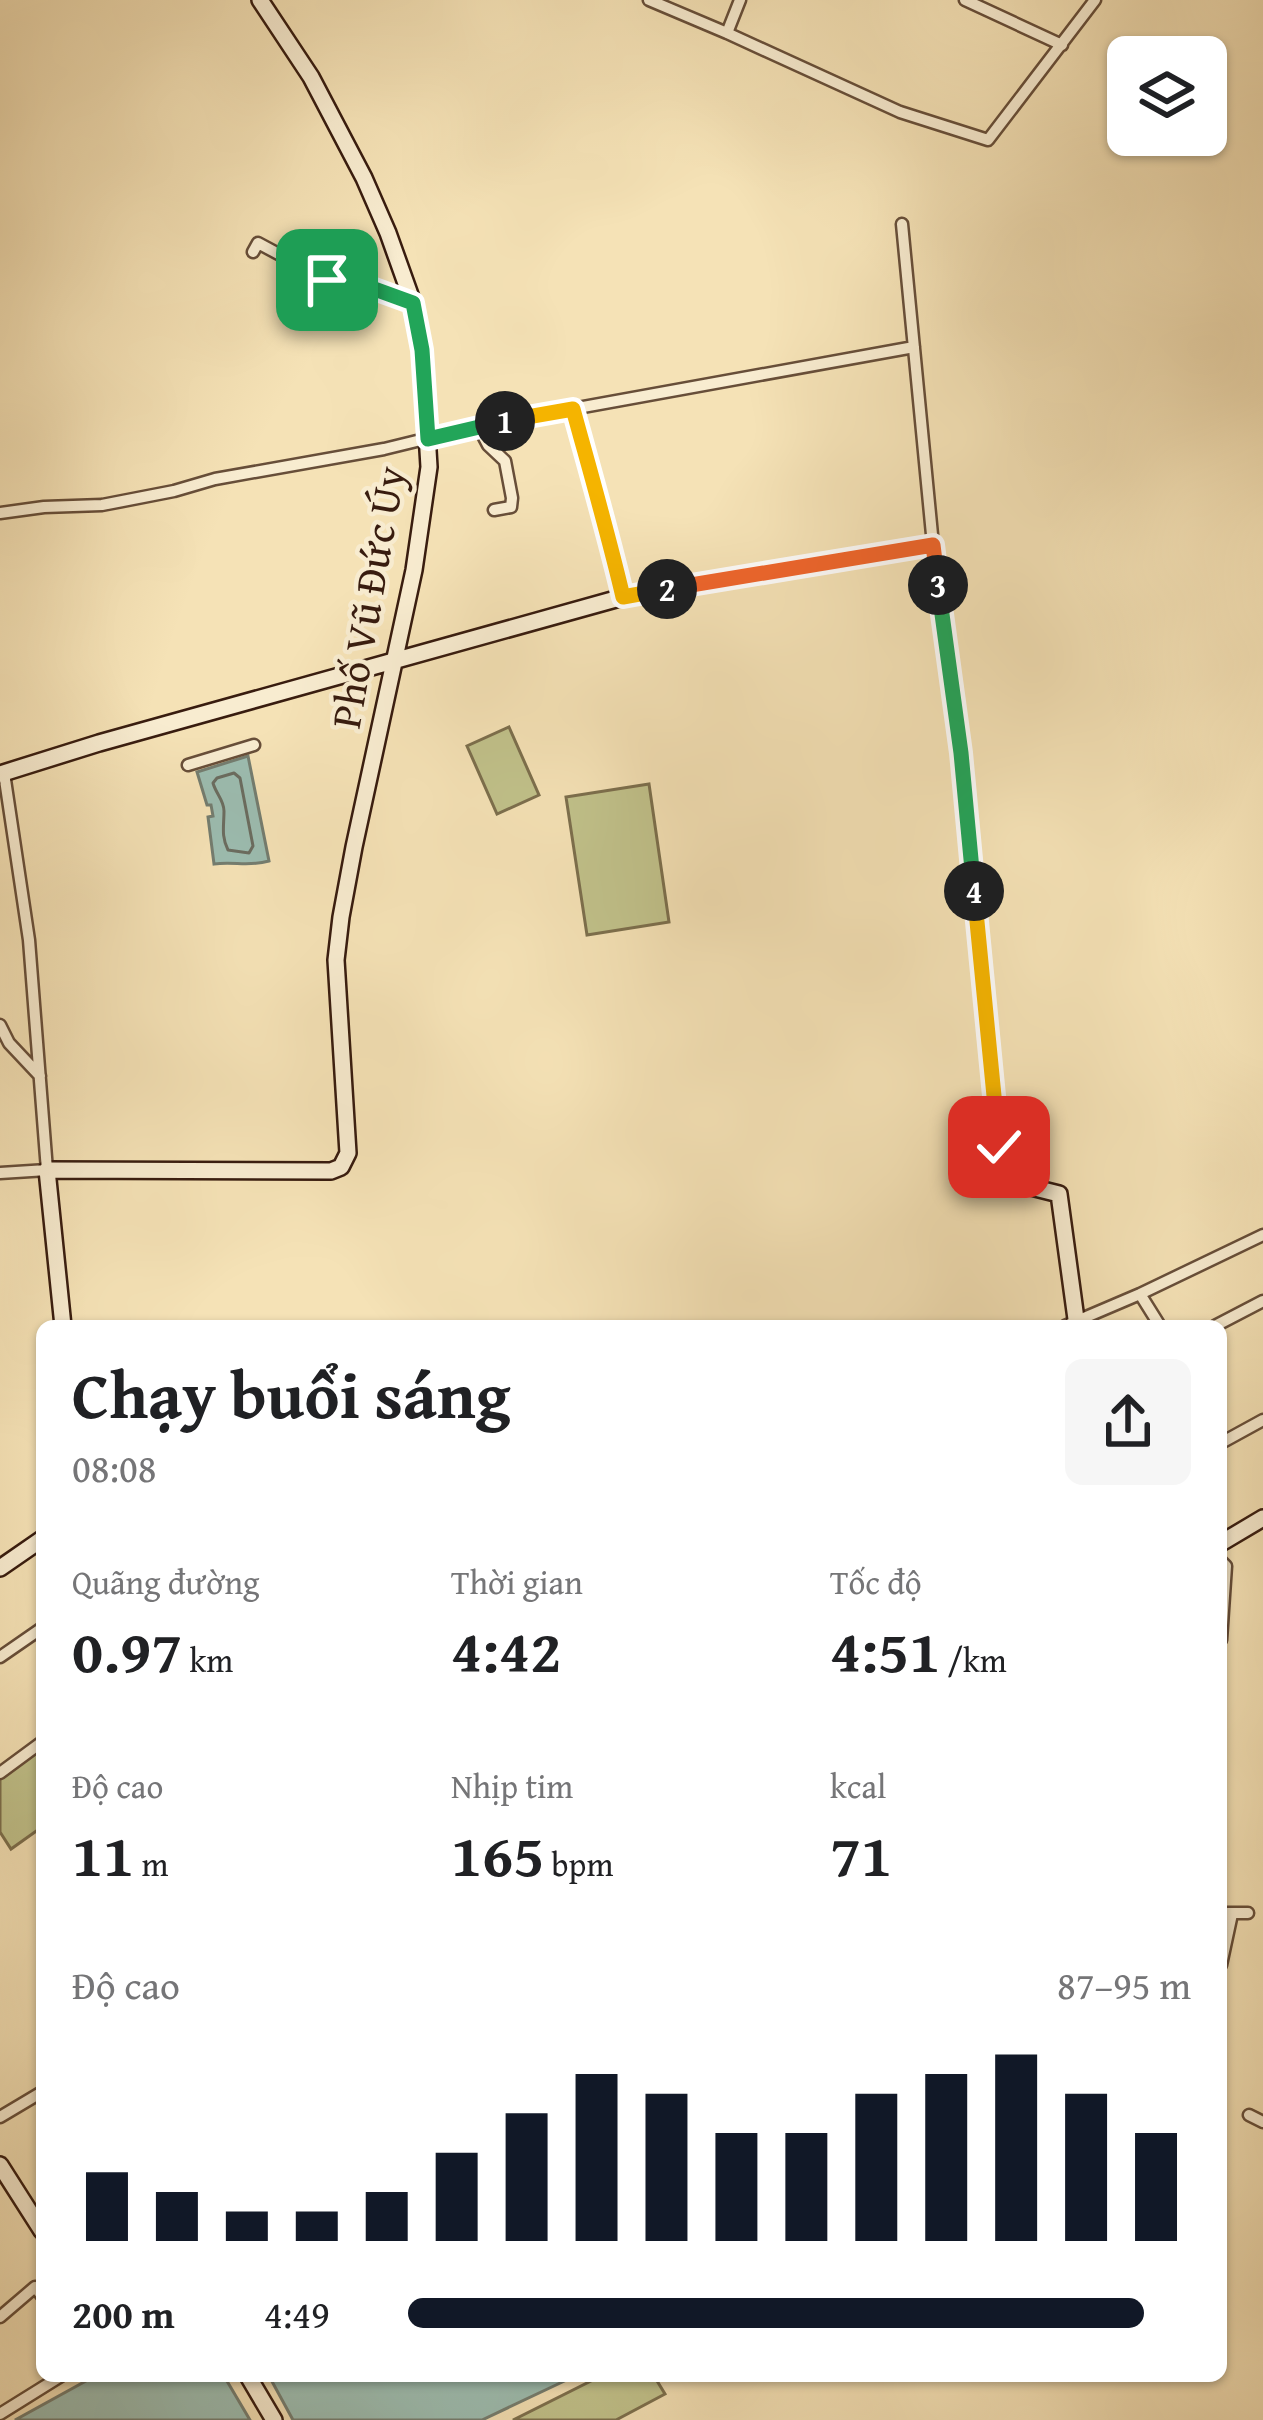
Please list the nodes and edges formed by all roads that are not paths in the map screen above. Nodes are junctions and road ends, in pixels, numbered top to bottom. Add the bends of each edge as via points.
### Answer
1 (260, 0) edge
2 (649, 0) edge
3 (740, 0) edge
4 (965, 0) edge
5 (1095, 0) edge
6 (727, 33) junction
7 (1062, 45) junction
8 (902, 224) dead end
9 (253, 252) dead end
10 (413, 303) junction
11 (914, 347) junction
12 (573, 409) junction
13 (478, 426) junction
14 (428, 439) junction
15 (494, 510) dead end
16 (0, 513) edge
17 (933, 545) junction
18 (623, 597) junction
19 (395, 659) junction
20 (254, 745) dead end
21 (188, 765) dead end
22 (2, 774) edge
23 (0, 1025) edge
24 (40, 1076) junction
25 (47, 1170) junction
26 (0, 1173) edge
27 (1263, 1235) edge
28 (1141, 1294) junction
29 (1263, 1301) edge
30 (62, 1320) edge
31 (1074, 1320) edge
32 (1083, 1320) edge
33 (1156, 1320) edge
34 (1227, 1320) edge
35 (1263, 1420) edge
36 (1227, 1439) edge
37 (1263, 1518) edge
38 (1227, 1539) edge
39 (36, 1543) edge
40 (0, 1568) edge
41 (36, 1632) edge
42 (0, 1657) edge
43 (36, 1746) edge
44 (0, 1773) edge
45 (1227, 1913) edge
46 (1248, 1913) dead end
47 (36, 2095) edge
48 (1249, 2115) dead end
49 (0, 2116) edge
50 (1263, 2122) edge
51 (0, 2165) edge
52 (36, 2221) edge
53 (36, 2288) edge
54 (0, 2317) edge
55 (51, 2382) edge
56 (252, 2382) edge
57 (0, 2414) edge
58 (274, 2420) edge

1 - 10 street, Phố Vũ Đức Úy via 335,119
2 - 6 street
3 - 6 street
4 - 7 street
5 - 7 street
6 - 7 street via 900,112 988,140
8 - 11 street
9 - 10 street via 258,243 327,280 336,275
10 - 14 street, Phố Vũ Đức Úy
11 - 12 street
11 - 17 street
12 - 13 street
12 - 18 street
13 - 14 street
13 - 15 street via 505,461 511,507
14 - 16 street via 102,505
14 - 19 street, Phố Vũ Đức Úy
17 - 18 street
17 - 31 street via 1000,1170 1010,1181 1059,1195
18 - 19 street
19 - 22 street
19 - 25 street, Phố Vũ Đức Úy via 341,917 337,991 348,1135 341,1167
20 - 21 street
22 - 24 street via 29,940
23 - 24 street
24 - 25 street
25 - 26 street
25 - 30 street
27 - 28 street
28 - 32 street
28 - 33 street
29 - 34 street
35 - 36 street
37 - 38 street
39 - 40 street
41 - 42 street
43 - 44 street
45 - 46 street
47 - 49 street
48 - 50 street
51 - 52 street
53 - 54 street
55 - 57 street
56 - 58 street

